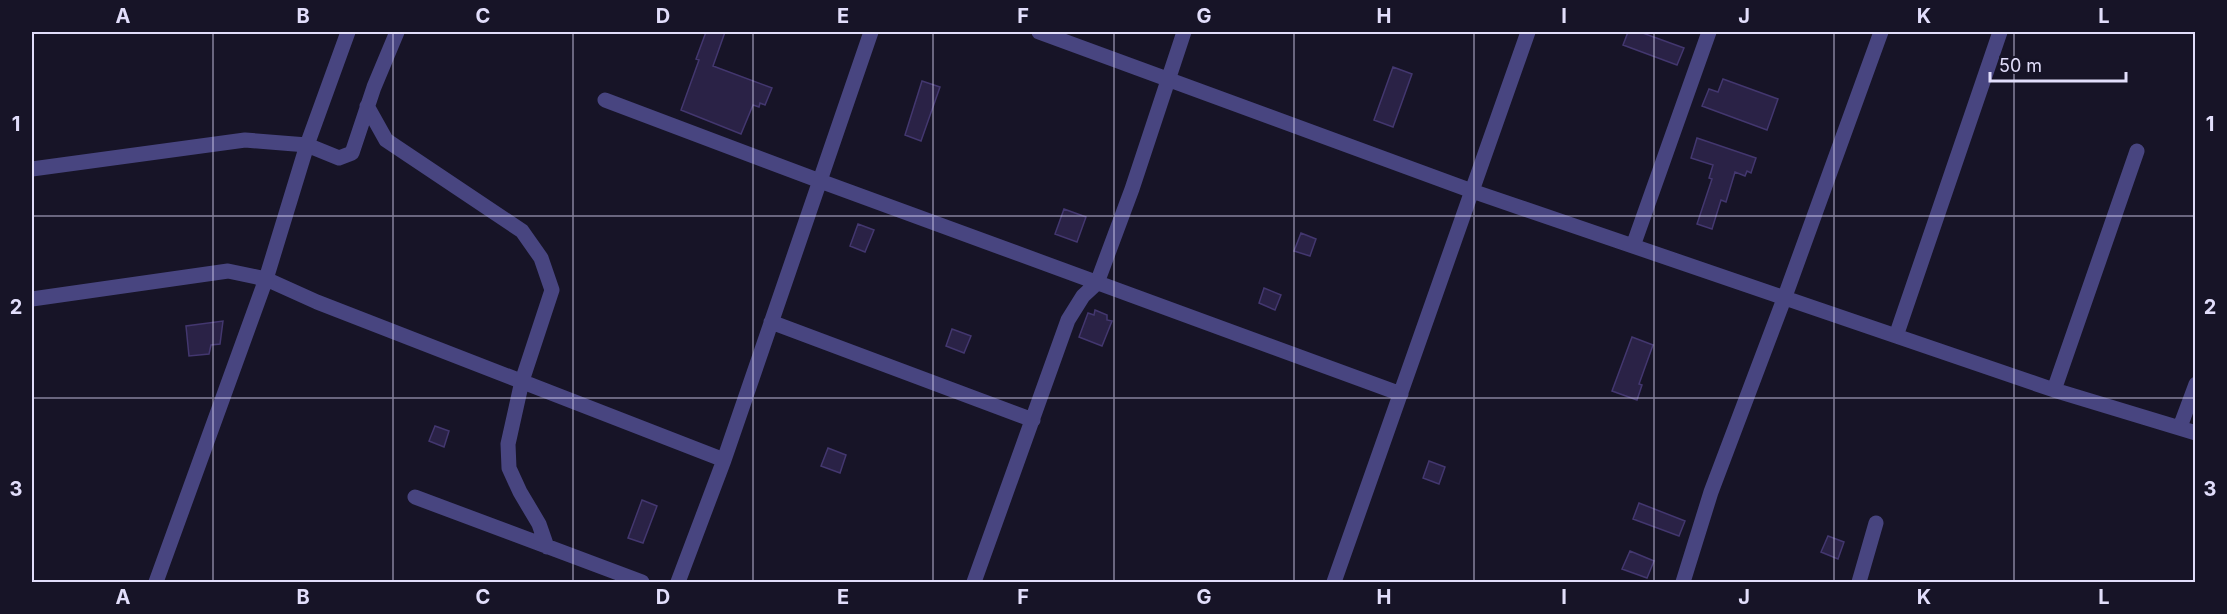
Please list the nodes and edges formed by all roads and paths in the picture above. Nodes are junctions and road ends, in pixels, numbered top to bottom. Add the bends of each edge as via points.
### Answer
1 (348, 32) edge
2 (397, 32) edge
3 (871, 32) edge
4 (1039, 32) edge
5 (1184, 32) edge
6 (1528, 32) edge
7 (1709, 32) edge
8 (1881, 32) edge
9 (2000, 32) edge
10 (1167, 79) junction
11 (605, 100) dead end
12 (367, 106) junction
13 (307, 145) junction
14 (2137, 151) dead end
15 (32, 169) edge
16 (820, 181) junction
17 (1472, 191) junction
18 (1633, 246) junction
19 (266, 279) junction
20 (1097, 283) junction
21 (1785, 298) junction
22 (32, 299) edge
23 (771, 322) junction
24 (1896, 336) junction
25 (522, 381) junction
26 (2196, 384) edge
27 (2054, 390) junction
28 (1401, 394) junction
29 (1033, 420) junction
30 (2180, 428) junction
31 (2196, 433) edge
32 (724, 460) junction
33 (415, 497) dead end
34 (1876, 523) dead end
35 (548, 547) junction
36 (156, 582) edge
37 (642, 582) edge
38 (678, 582) edge
39 (974, 582) edge
40 (1334, 582) edge
41 (1683, 582) edge
42 (1859, 582) edge

1 - 13 street
2 - 12 street
3 - 16 street
4 - 10 street
5 - 10 street
6 - 17 street
7 - 18 street
8 - 21 street
9 - 24 street
10 - 17 street
10 - 20 street
11 - 16 street
12 - 13 street via 352,153 339,158
12 - 25 street via 386,140 522,231 541,258 552,290
13 - 15 street via 245,140
13 - 19 street
14 - 27 street
16 - 20 street
16 - 23 street
17 - 18 street
17 - 28 street
18 - 21 street
19 - 22 street via 228,271
19 - 25 street
19 - 36 street
20 - 28 street
20 - 29 street via 1068,320
21 - 24 street
21 - 41 street via 1711,492
23 - 29 street
23 - 32 street
24 - 27 street
25 - 32 street
25 - 35 street via 508,444 509,468
26 - 30 street
27 - 30 street
28 - 40 street
29 - 39 street
30 - 31 street
32 - 38 street
33 - 35 street
34 - 42 street
35 - 37 street

